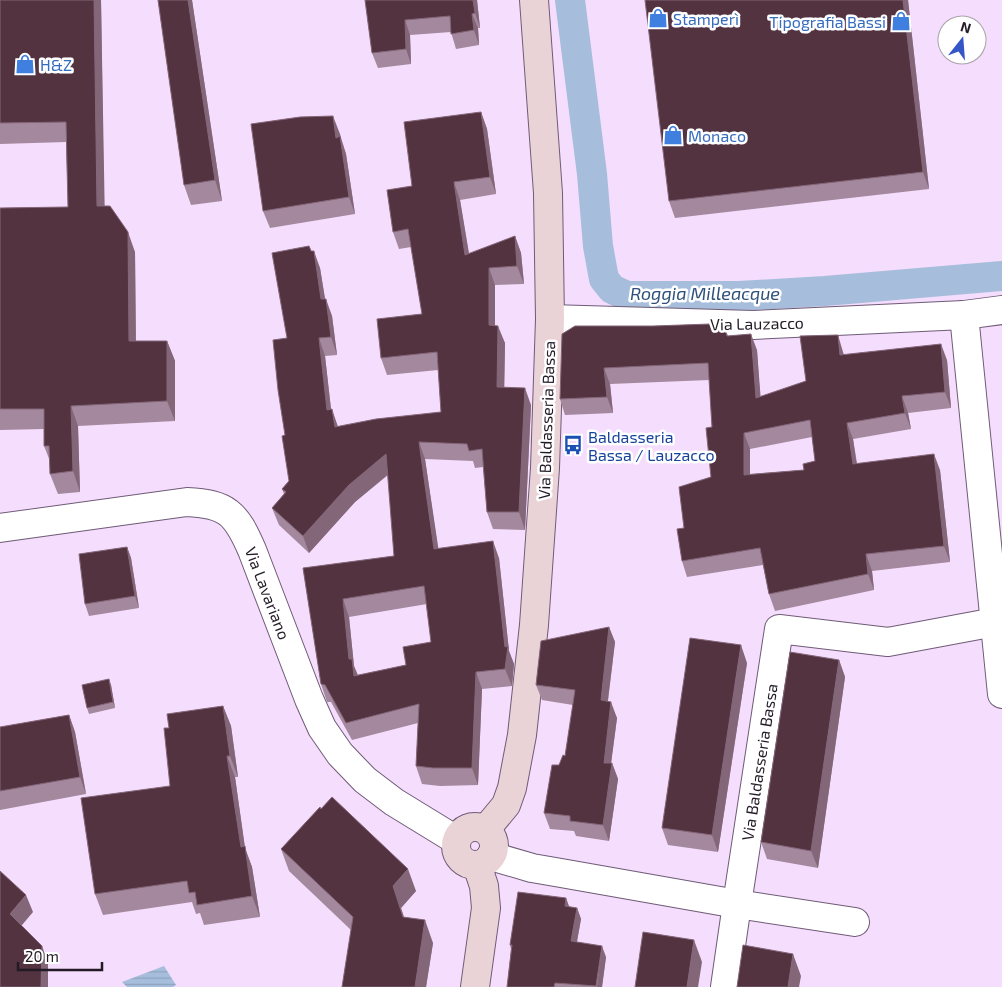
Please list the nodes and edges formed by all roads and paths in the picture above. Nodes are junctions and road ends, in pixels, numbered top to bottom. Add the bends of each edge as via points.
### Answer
1 (534, 0) edge
2 (1002, 310) edge
3 (964, 315) junction
4 (550, 319) junction
5 (0, 528) edge
6 (995, 622) junction
7 (1002, 694) edge
8 (486, 829) junction
9 (456, 840) junction
10 (484, 860) junction
11 (736, 904) junction
12 (855, 922) dead end
13 (475, 987) edge
14 (725, 987) edge

1 - 4 street, Via Baldasseria Bassa via 548,192
2 - 3 street, Via Lauzacco
3 - 4 street, Via Lauzacco via 753,325
3 - 6 street
4 - 8 street, Via Baldasseria Bassa via 546,468 522,735 506,805
5 - 9 street, Via Lavariano via 187,502 205,503 234,516 249,543 322,728 340,754 366,780 394,802
6 - 7 street
6 - 11 street, Via Baldasseria Bassa via 888,642 779,629
8 - 9 street via 467,828
8 - 10 street via 494,848
9 - 10 street via 458,854 463,860 470,864
10 - 11 street
10 - 13 street via 486,908
11 - 12 street
11 - 14 street, Via Baldasseria Bassa

